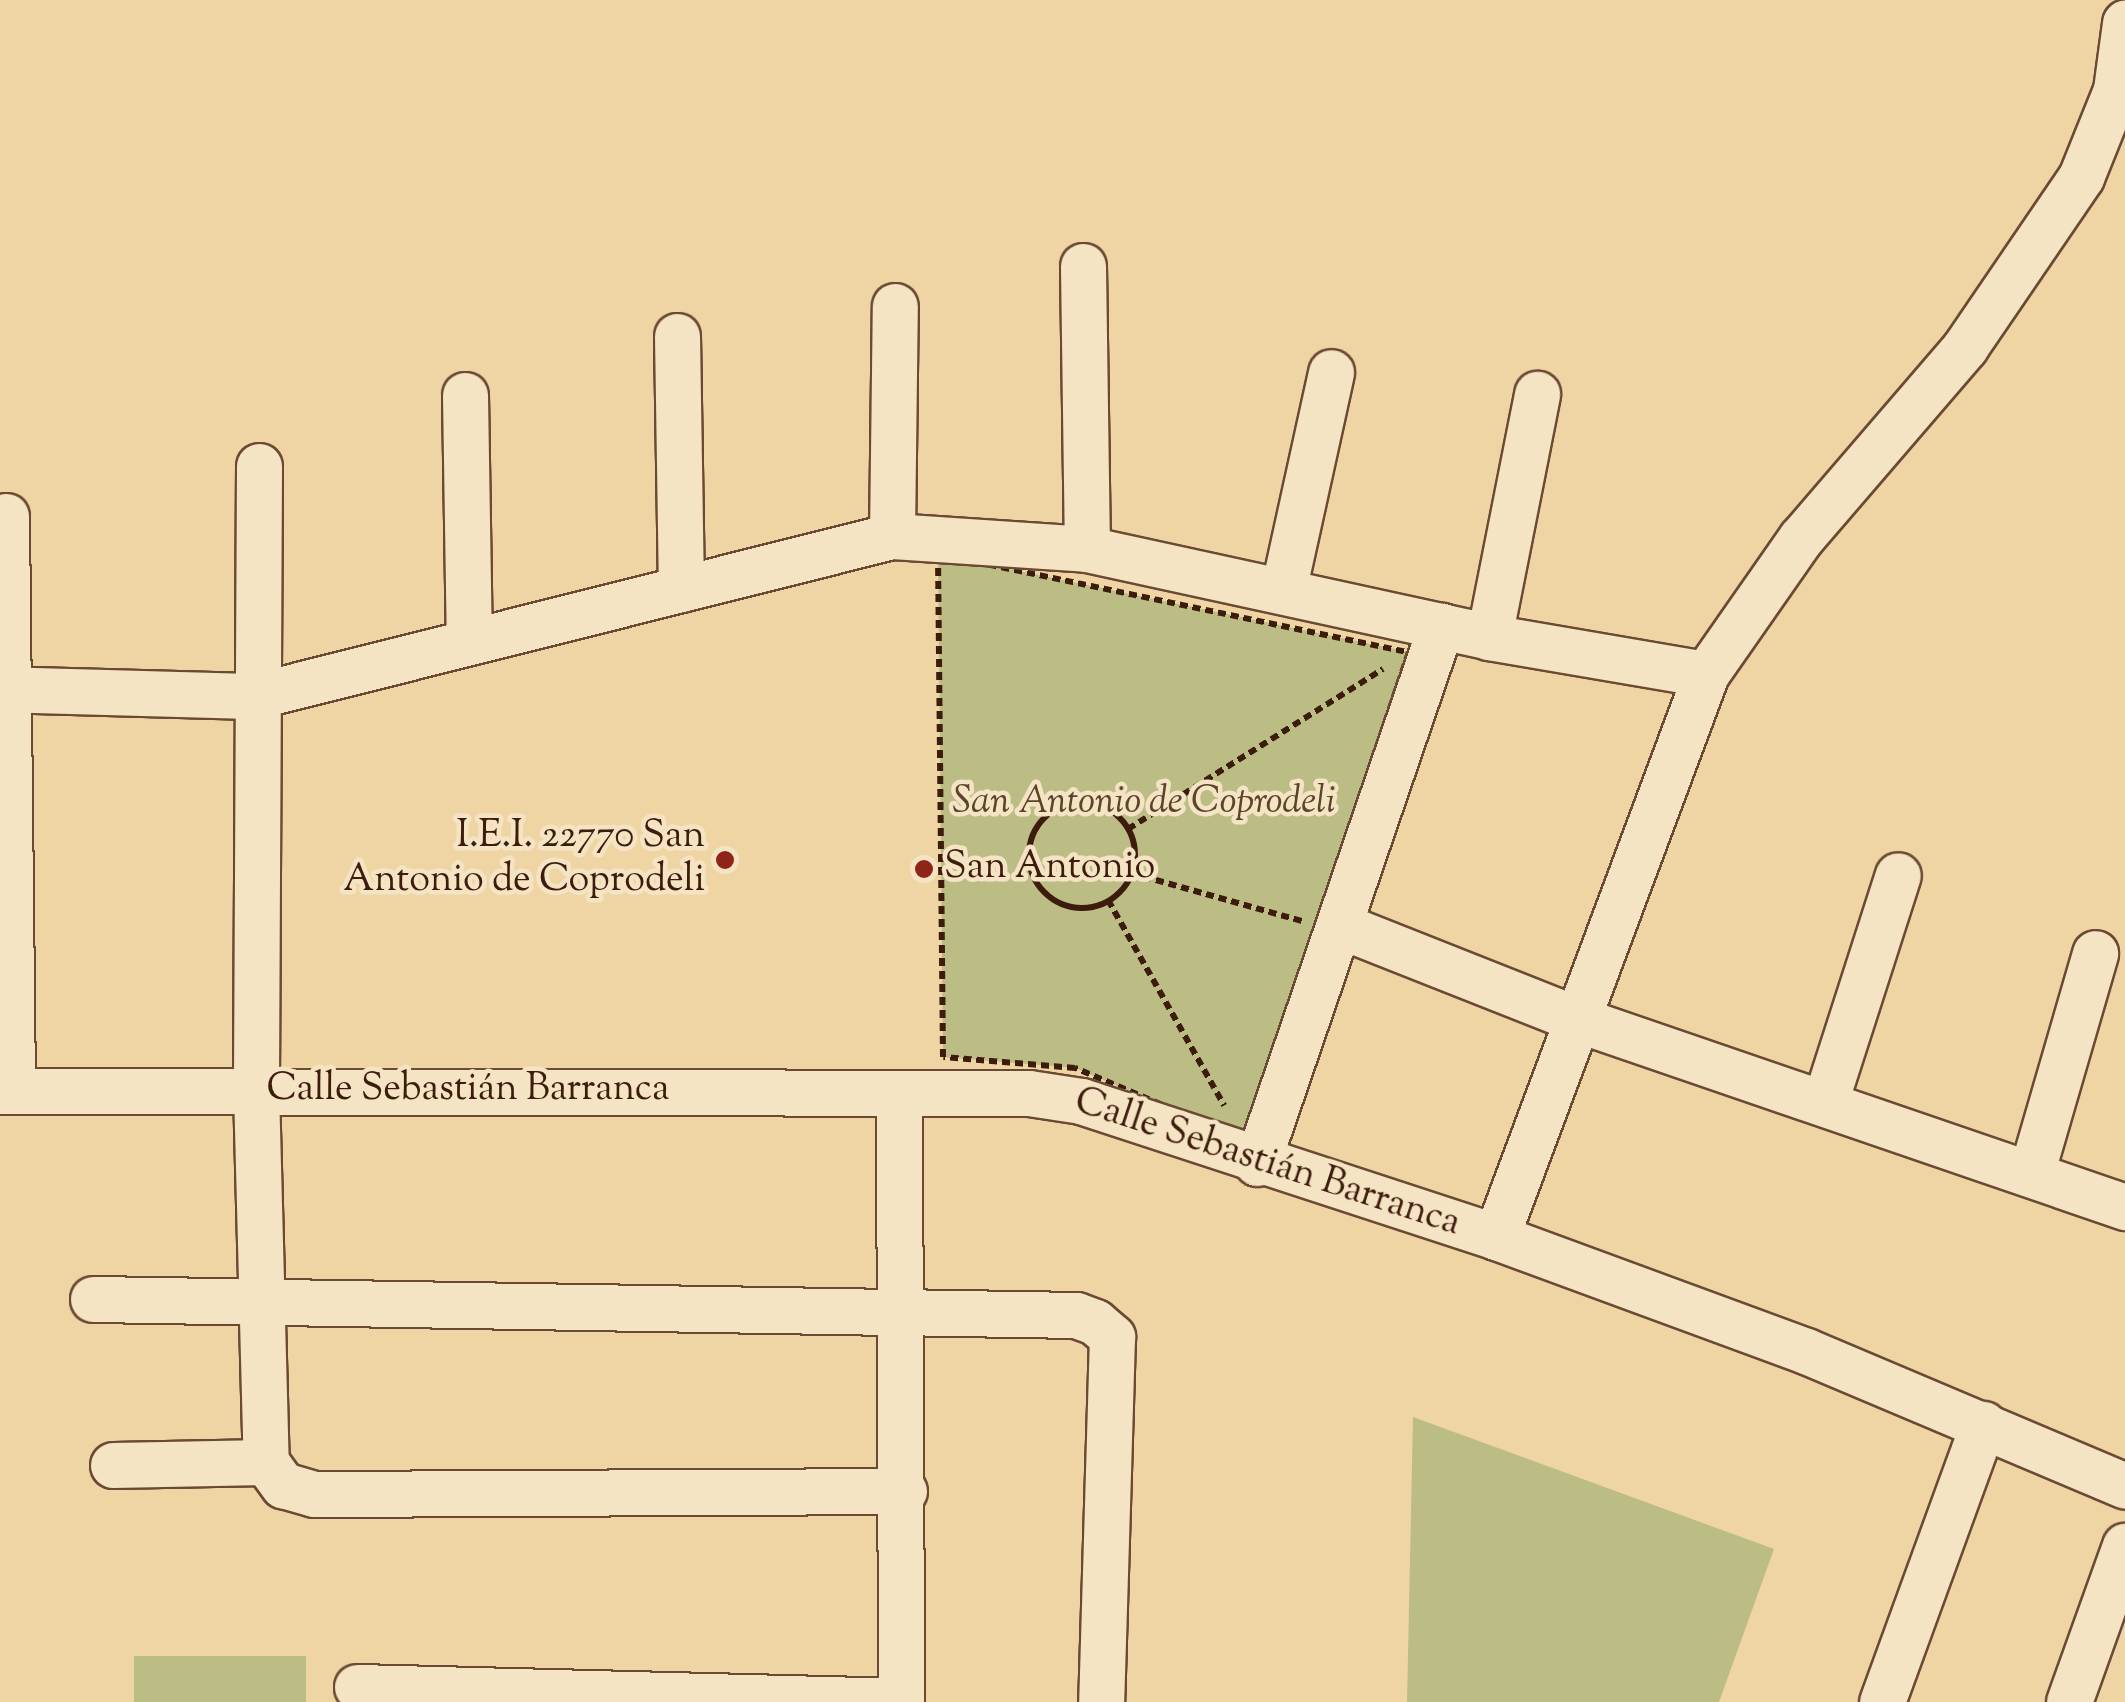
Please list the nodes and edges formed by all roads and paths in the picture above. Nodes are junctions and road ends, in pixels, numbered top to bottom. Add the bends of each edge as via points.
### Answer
1 (2125, 23) edge
2 (1083, 266) dead end
3 (895, 306) dead end
4 (677, 336) dead end
5 (1331, 372) dead end
6 (1537, 394) dead end
7 (466, 395) dead end
8 (259, 466) dead end
9 (6, 516) dead end
10 (892, 536) junction
11 (1087, 550) junction
12 (682, 589) junction
13 (1283, 591) junction
14 (1489, 636) junction
15 (469, 639) junction
16 (1425, 639) junction
17 (1706, 674) junction
18 (3, 689) edge
19 (255, 696) junction
20 (1128, 829) junction
21 (1131, 873) junction
22 (1898, 875) dead end
23 (1108, 900) junction
24 (1328, 925) junction
25 (2095, 952) dead end
26 (1574, 1018) junction
27 (6, 1090) edge
28 (256, 1090) junction
29 (899, 1093) junction
30 (1825, 1102) junction
31 (1251, 1152) junction
32 (2030, 1174) junction
33 (2125, 1207) edge
34 (1496, 1238) junction
35 (93, 1300) dead end
36 (262, 1302) junction
37 (900, 1314) junction
38 (1983, 1424) junction
39 (266, 1462) junction
40 (113, 1464) dead end
41 (2125, 1486) edge
42 (904, 1490) junction
43 (2125, 1546) edge
44 (358, 1687) dead end
45 (901, 1702) edge
46 (1101, 1702) edge
47 (1882, 1702) edge
48 (2069, 1702) edge

1 - 17 street via 2116,90 2062,208 1965,347 1802,538
2 - 11 street
3 - 10 street
4 - 12 street
5 - 13 street
6 - 14 street
7 - 15 street
8 - 19 street
9 - 18 street
10 - 11 street
10 - 12 street
11 - 13 street
12 - 15 street
13 - 16 street
14 - 16 street
14 - 17 street
15 - 19 street
16 - 20 path
16 - 24 street
16 - 24 path
16 - 31 path via 938,554 943,1057 1075,1068
17 - 26 street
18 - 19 street
18 - 27 street
19 - 28 street
20 - 21 path
20 - 23 path via 1104,806 1072,802 1044,818 1028,848 1035,881 1046,896 1080,908
21 - 23 path
21 - 24 path
22 - 30 street
23 - 31 path
24 - 26 street
24 - 31 street
24 - 31 path
25 - 32 street
26 - 30 street
26 - 34 street
27 - 28 street, Calle Sebastián Barranca
28 - 29 street, Calle Sebastián Barranca
28 - 36 street
29 - 31 street, Calle Sebastián Barranca via 1029,1093 1080,1100
29 - 37 street
30 - 32 street
31 - 34 street, Calle Sebastián Barranca
32 - 33 street
34 - 38 street, Calle Sebastián Barranca via 1806,1351
35 - 36 street
36 - 37 street
36 - 39 street
37 - 42 street
37 - 46 street via 1076,1315 1112,1337
38 - 41 street, Calle Sebastián Barranca
38 - 47 street
39 - 40 street
39 - 42 street via 283,1485 314,1494
42 - 45 street
43 - 48 street
44 - 45 street

